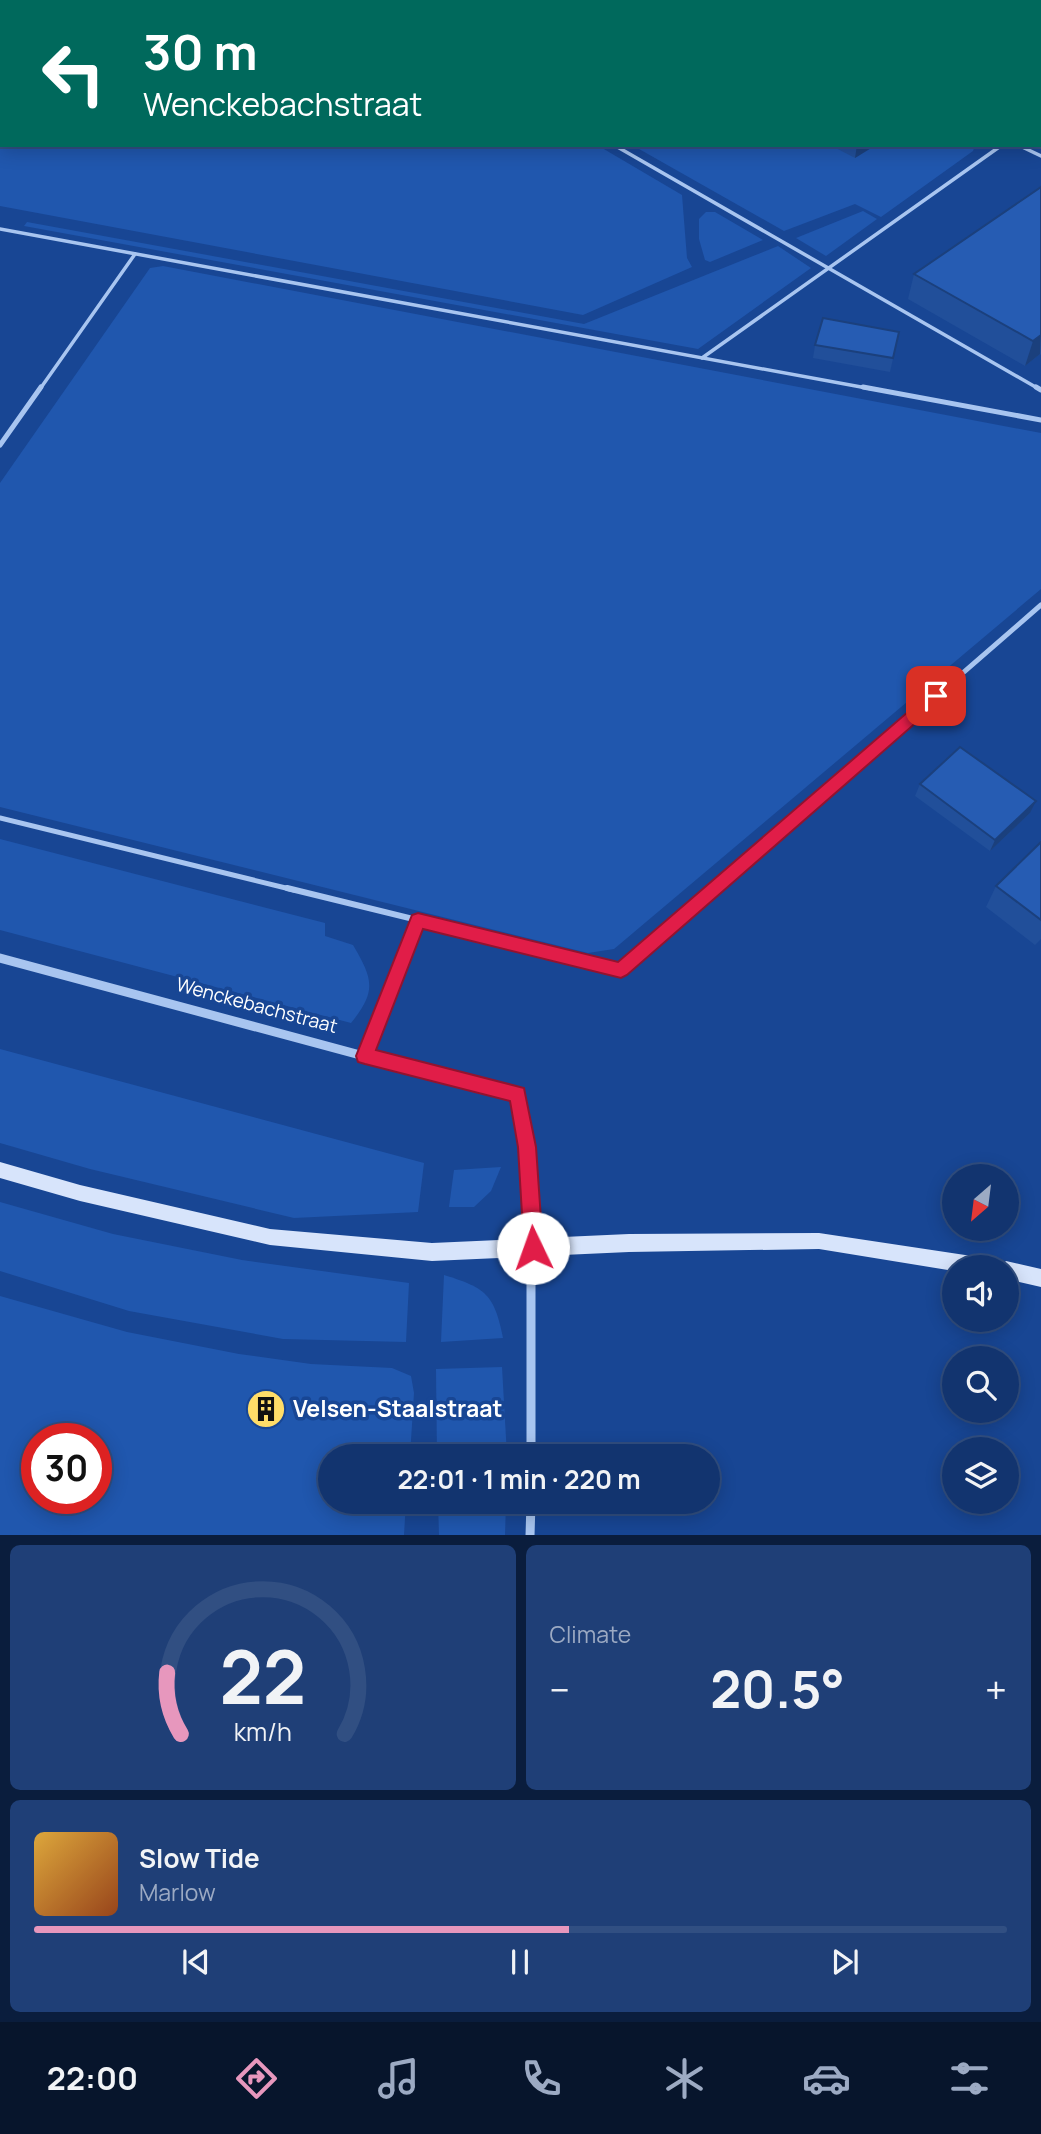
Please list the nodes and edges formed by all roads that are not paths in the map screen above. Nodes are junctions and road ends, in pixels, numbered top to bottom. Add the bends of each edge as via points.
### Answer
1 (617, 147) edge
2 (999, 147) edge
3 (1022, 147) edge
4 (1041, 156) edge
5 (0, 229) edge
6 (135, 254) junction
7 (829, 269) junction
8 (702, 358) junction
9 (1041, 390) edge
10 (1041, 420) edge
11 (0, 445) edge
12 (1041, 605) edge
13 (0, 818) edge
14 (418, 920) junction
15 (0, 958) edge
16 (365, 1056) junction
17 (0, 1170) edge
18 (533, 1248) junction
19 (942, 1260) edge
20 (1019, 1273) edge
21 (1041, 1278) edge
22 (531, 1444) edge
23 (531, 1514) edge
24 (530, 1535) edge

1 - 7 lane
2 - 7 lane
3 - 4 lane
5 - 6 lane
6 - 8 lane
6 - 11 lane
7 - 8 lane
7 - 9 lane
8 - 10 lane
12 - 14 lane via 621,970
13 - 14 lane
14 - 16 lane
15 - 16 street, Wenckebachstraat
16 - 18 street, Wenckebachstraat via 518,1094 527,1147
17 - 18 street via 270,1237 432,1252
18 - 19 street via 818,1241
18 - 22 street
20 - 21 street
23 - 24 street

